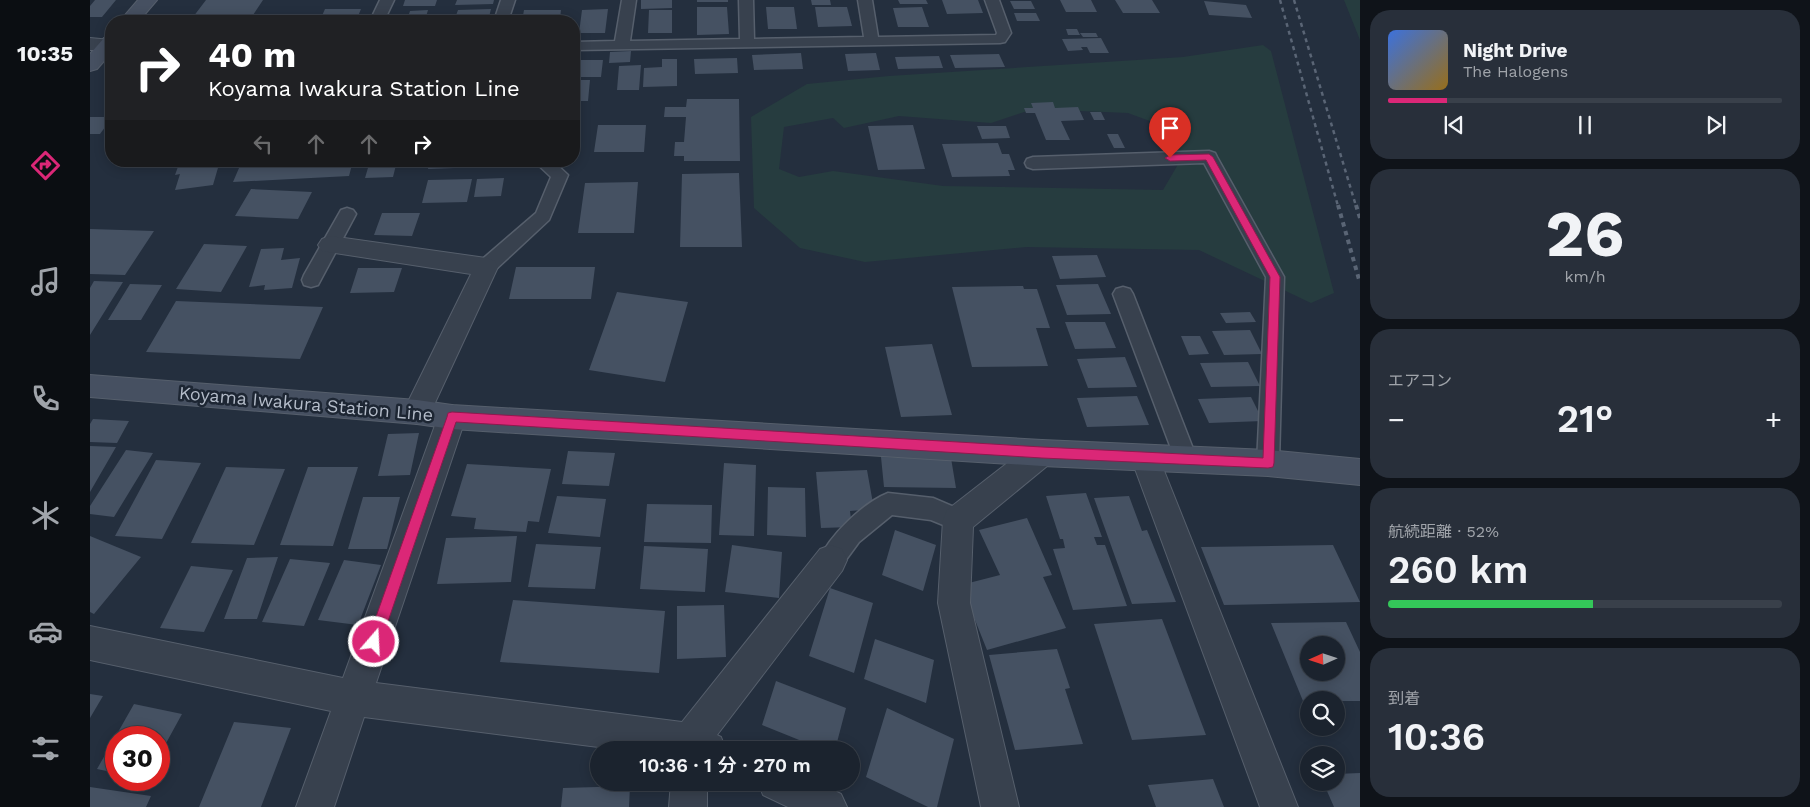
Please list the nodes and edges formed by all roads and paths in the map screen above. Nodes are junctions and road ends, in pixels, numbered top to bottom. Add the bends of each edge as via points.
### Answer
1 (148, 0) edge
2 (387, 0) edge
3 (508, 0) edge
4 (629, 0) edge
5 (746, 0) edge
6 (865, 0) edge
7 (992, 0) edge
8 (134, 15) edge
9 (380, 15) edge
10 (504, 15) edge
11 (872, 42) junction
12 (747, 43) junction
13 (105, 44) edge
14 (622, 45) junction
15 (580, 46) edge
16 (90, 65) edge
17 (1033, 163) dead end
18 (550, 167) edge
19 (347, 214) dead end
20 (330, 245) junction
21 (486, 267) junction
22 (311, 280) dead end
23 (1123, 294) dead end
24 (90, 386) edge
25 (417, 412) junction
26 (452, 417) junction
27 (1042, 453) junction
28 (1145, 458) junction
29 (1186, 459) junction
30 (1268, 463) junction
31 (1360, 472) edge
32 (958, 520) junction
33 (831, 560) joint
34 (90, 643) edge
35 (354, 698) junction
36 (654, 741) edge
37 (700, 741) edge
38 (689, 791) edge
39 (795, 791) edge
40 (315, 807) edge
41 (688, 807) edge
42 (828, 807) edge
43 (1000, 807) edge
44 (1279, 807) edge

1 - 8 main road
2 - 9 lane
3 - 10 lane
4 - 14 lane
5 - 12 lane
6 - 11 lane
7 - 11 lane via 1004,33 1000,39
11 - 12 lane
12 - 14 lane
13 - 16 main road
14 - 15 lane
17 - 30 lane via 1209,157 1275,277
18 - 21 lane via 560,174 543,216
19 - 20 lane
20 - 21 street
20 - 22 lane
21 - 25 street
23 - 29 lane
24 - 25 main road, Koyama Iwakura Station Line
25 - 26 main road, Koyama Iwakura Station Line
26 - 27 main road, Koyama Iwakura Station Line
26 - 35 street
27 - 28 main road, Koyama Iwakura Station Line
27 - 32 street
28 - 29 main road, Koyama Iwakura Station Line
28 - 44 street
29 - 30 main road, Koyama Iwakura Station Line
30 - 31 main road, Koyama Iwakura Station Line
32 - 33 lane via 933,509 888,504 851,534
32 - 43 street via 954,603
33 - 37 street
34 - 35 street
35 - 36 street
35 - 40 street
38 - 41 street
39 - 42 street

